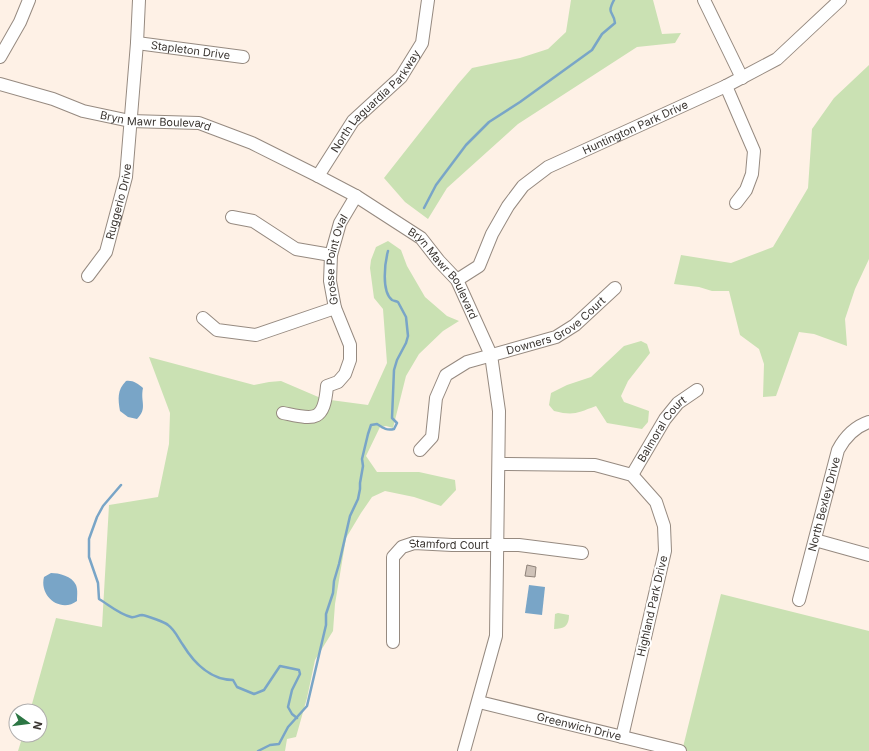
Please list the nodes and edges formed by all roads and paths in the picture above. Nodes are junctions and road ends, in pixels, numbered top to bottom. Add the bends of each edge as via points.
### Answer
1 (29, 0) edge
2 (139, 0) edge
3 (428, 0) edge
4 (439, 0) edge
5 (704, 0) edge
6 (840, 0) edge
7 (137, 43) junction
8 (0, 57) edge
9 (243, 57) dead end
10 (742, 78) junction
11 (0, 84) edge
12 (726, 86) junction
13 (130, 121) junction
14 (318, 176) junction
15 (356, 196) junction
16 (736, 203) dead end
17 (232, 217) dead end
18 (331, 255) junction
19 (88, 276) dead end
20 (457, 280) junction
21 (615, 288) dead end
22 (336, 308) junction
23 (203, 318) dead end
24 (491, 355) junction
25 (697, 390) dead end
26 (282, 412) dead end
27 (869, 422) edge
28 (420, 450) dead end
29 (499, 464) junction
30 (632, 474) junction
31 (815, 540) junction
32 (498, 545) junction
33 (582, 553) dead end
34 (869, 555) edge
35 (799, 600) dead end
36 (393, 642) dead end
37 (479, 702) junction
38 (622, 737) junction
39 (464, 751) edge
40 (680, 751) edge

1 - 8 street
2 - 7 street, Ruggerio Drive
3 - 4 street
3 - 14 street, North Laguardia Parkway via 422,43 401,77 353,121
5 - 10 street
6 - 10 street, Huntington Park Drive via 777,59
7 - 9 street, Stapleton Drive
7 - 13 street, Ruggerio Drive
10 - 12 street, Huntington Park Drive
11 - 13 street, Bryn Mawr Boulevard via 53,99 83,111
12 - 16 street via 754,151 752,174 746,190
12 - 20 street, Huntington Park Drive via 548,167 523,186 508,206 492,234 479,266
13 - 14 street, Bryn Mawr Boulevard via 199,123 252,143
13 - 19 street, Ruggerio Drive via 126,177 106,252
14 - 15 street, Bryn Mawr Boulevard
15 - 18 street, Grosse Point Oval via 340,223
15 - 20 street, Bryn Mawr Boulevard via 420,238
17 - 18 street via 253,221 296,249
18 - 22 street, Grosse Point Oval via 330,281
20 - 24 street, Bryn Mawr Boulevard
21 - 24 street, Downers Grove Court via 575,325 556,337
22 - 23 street via 256,335 217,330
22 - 26 street, Grosse Point Oval via 350,345 350,360 344,374 338,382 327,386 323,409 316,416 308,418
24 - 28 street, Downers Grove Court via 467,362 446,375 436,398 432,437
24 - 29 street, Bryn Mawr Boulevard via 499,411
25 - 30 street, Balmoral Court via 678,403 665,419
27 - 31 street, North Bexley Drive via 860,425 845,438 838,450
29 - 30 street via 595,465
29 - 32 street, Bryn Mawr Boulevard
30 - 38 street, Highland Park Drive via 656,502 664,526 665,551
31 - 34 street
31 - 35 street, North Bexley Drive
32 - 33 street, Stamford Court
32 - 36 street, Stamford Court via 414,543 402,547 393,557
32 - 37 street, Bryn Mawr Boulevard via 496,636
37 - 38 street, Greenwich Drive
37 - 39 street, Bryn Mawr Boulevard
38 - 40 street, Greenwich Drive

